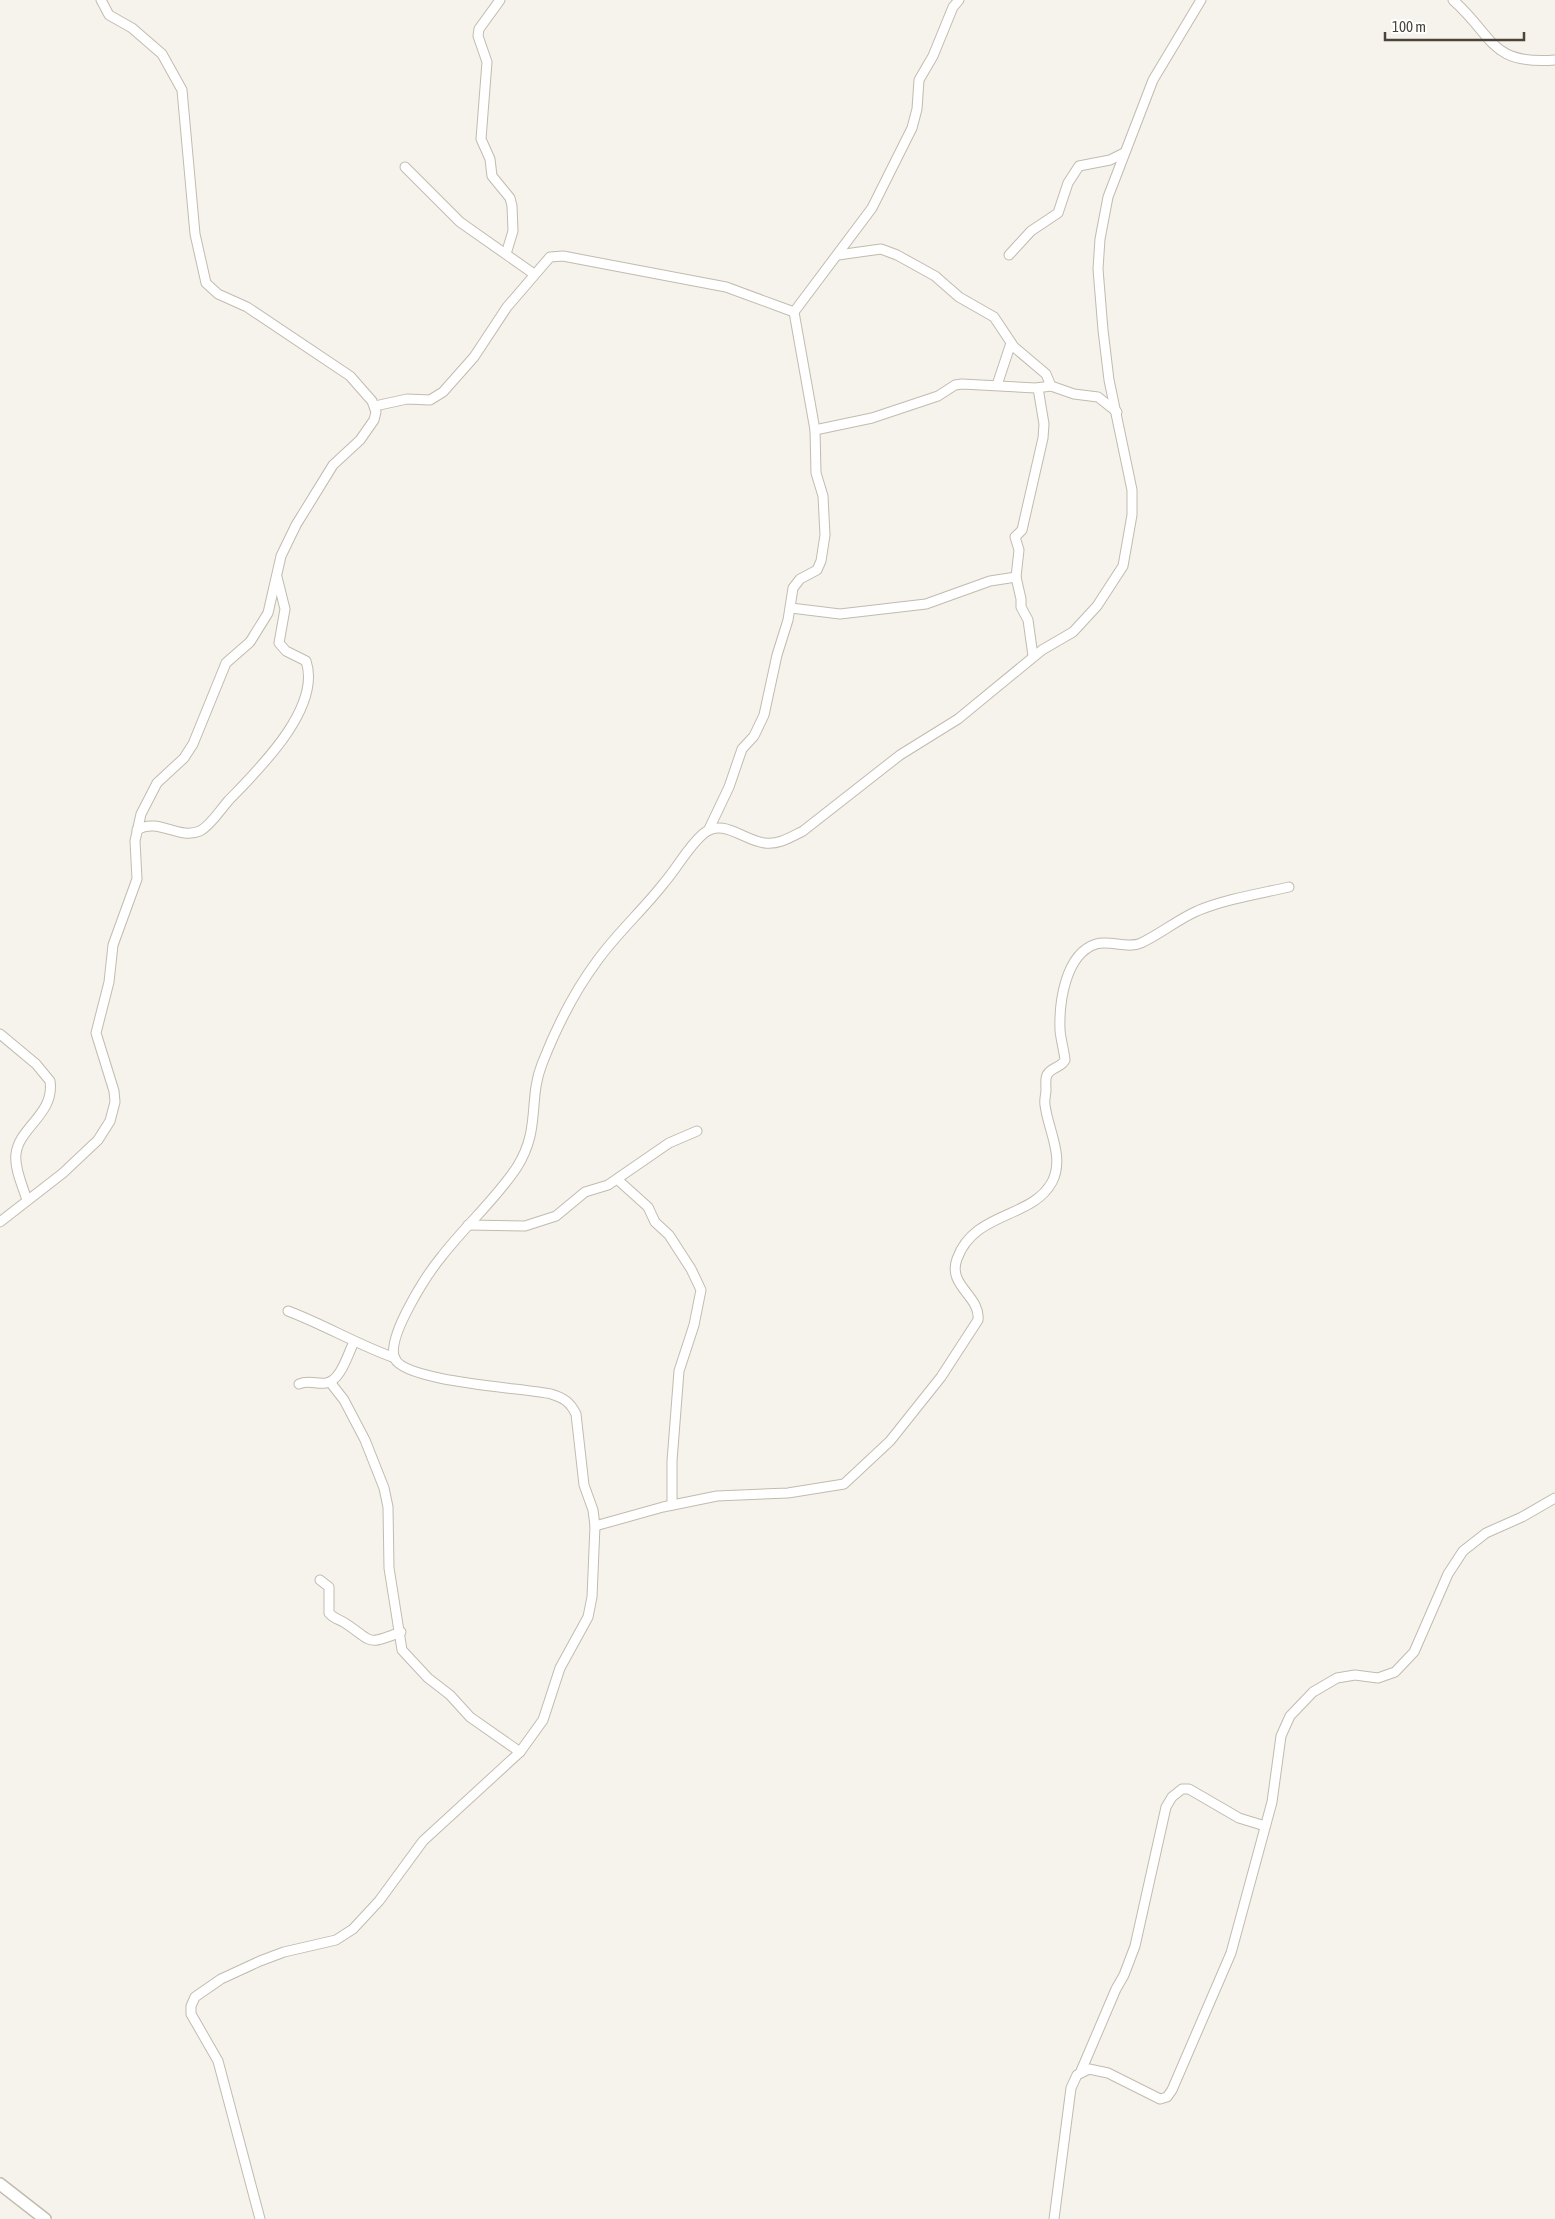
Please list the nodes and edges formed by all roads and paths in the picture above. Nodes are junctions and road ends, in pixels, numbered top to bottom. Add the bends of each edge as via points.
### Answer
1 (101, 0) edge
2 (500, 0) edge
3 (958, 0) edge
4 (1202, 0) edge
5 (1453, 0) edge
6 (1555, 60) edge
7 (1124, 153) junction
8 (405, 167) dead end
9 (506, 254) junction
10 (838, 255) junction
11 (1009, 255) dead end
12 (534, 274) junction
13 (794, 312) junction
14 (1011, 343) junction
15 (997, 385) junction
16 (1051, 386) junction
17 (1038, 388) junction
18 (375, 406) junction
19 (1117, 413) junction
20 (815, 430) junction
21 (276, 577) junction
22 (1016, 577) junction
23 (791, 608) junction
24 (1033, 656) junction
25 (709, 829) junction
26 (137, 830) junction
27 (1289, 887) dead end
28 (0, 1034) edge
29 (697, 1131) dead end
30 (618, 1180) junction
31 (27, 1200) junction
32 (0, 1222) edge
33 (468, 1225) junction
34 (288, 1311) dead end
35 (354, 1342) junction
36 (394, 1358) junction
37 (330, 1382) junction
38 (299, 1384) dead end
39 (1555, 1498) edge
40 (672, 1505) junction
41 (595, 1526) junction
42 (320, 1580) dead end
43 (401, 1632) junction
44 (520, 1752) junction
45 (1266, 1826) junction
46 (1081, 2071) junction
47 (0, 2184) edge
48 (45, 2219) edge
49 (260, 2219) edge
50 (1054, 2219) edge

1 - 18 street via 110,15 132,28 162,54 182,90 195,234 206,283 218,294 246,307 350,376
2 - 9 street via 478,36 487,62 481,139 490,159 492,176 510,198 512,206 513,231
3 - 10 street via 920,80 916,116 907,139 872,208
4 - 7 street via 1153,80
5 - 6 street via 1505,55 1532,62
7 - 11 street via 1110,160 1079,166 1068,183 1058,213 1031,231
7 - 19 street via 1108,197 1098,257 1109,380
8 - 9 street via 448,212
9 - 12 street
10 - 13 street
10 - 14 street via 875,249 897,255 935,276 959,297 994,317
12 - 13 street via 550,257 563,256 726,287
12 - 18 street via 494,324 474,357 443,392 430,400
13 - 20 street
14 - 15 street
14 - 16 street via 1046,374
15 - 17 street
15 - 20 street via 959,384 938,396 872,418
16 - 17 street
16 - 19 street via 1074,394 1098,397
17 - 22 street via 1043,438 1022,530 1016,535 1019,550
18 - 21 street via 369,428 333,466 296,525 284,548
19 - 24 street via 1132,490 1132,515 1123,566 1109,590 1080,625
20 - 23 street via 816,474 823,496 825,535 819,566 795,585
21 - 26 street via 268,613 261,626 250,642 226,664 193,744 150,794
21 - 26 street via 285,609 278,643 306,662 307,666 302,707 294,722 250,780 202,830 182,832 150,825
22 - 23 street via 990,581 926,604 840,614
22 - 24 street via 1020,608 1028,620
23 - 25 street via 764,716 754,736 742,749 730,787
24 - 25 street via 958,719 900,755 803,831 788,839 766,843 722,827
25 - 33 street via 696,840 665,883 613,940 587,975 542,1066 532,1135 523,1156 505,1184
26 - 31 street via 137,879 113,945 109,982 96,1033 114,1091 114,1112 98,1140 45,1189
27 - 40 street via 1199,910 1140,944 1095,945 1075,961 1069,972 1061,1011 1064,1060 1048,1074 1044,1102 1058,1158 1055,1174 1040,1197 988,1223 964,1246 957,1258 955,1274 978,1310 978,1320 941,1377 883,1449 852,1478 837,1486 788,1493 717,1496
28 - 31 street via 36,1064 50,1081 48,1102 20,1143 16,1156
29 - 30 street via 669,1143
30 - 33 street via 585,1192 556,1216 533,1224 511,1227
30 - 40 street via 648,1207 655,1222 669,1235 691,1269 701,1290 679,1371
31 - 32 street
33 - 36 street via 440,1258 401,1322 394,1342
34 - 35 street
35 - 36 street
35 - 37 street via 336,1377
36 - 41 street via 418,1372 487,1386 539,1391 568,1401 576,1414 584,1485
37 - 38 street
37 - 43 street via 366,1440 383,1482 388,1507 392,1588
39 - 45 street via 1486,1533 1462,1551 1448,1574 1414,1652 1394,1672 1378,1678 1337,1678 1322,1685 1296,1709 1281,1736
40 - 41 street
41 - 44 street via 588,1617 560,1668 543,1720
42 - 43 street via 329,1587 329,1613 362,1638 371,1641
43 - 44 street via 402,1650 412,1662 470,1717
44 - 49 street via 423,1841 370,1912 345,1935 260,1961 221,1979 193,2000 190,2006 192,2014 218,2061
45 - 46 street via 1232,1953 1170,2094 1164,2099 1157,2098 1108,2073 1089,2069
45 - 46 street via 1239,1818 1193,1790 1182,1790 1172,1797 1166,1807 1135,1946
46 - 50 street via 1071,2088
47 - 48 street

